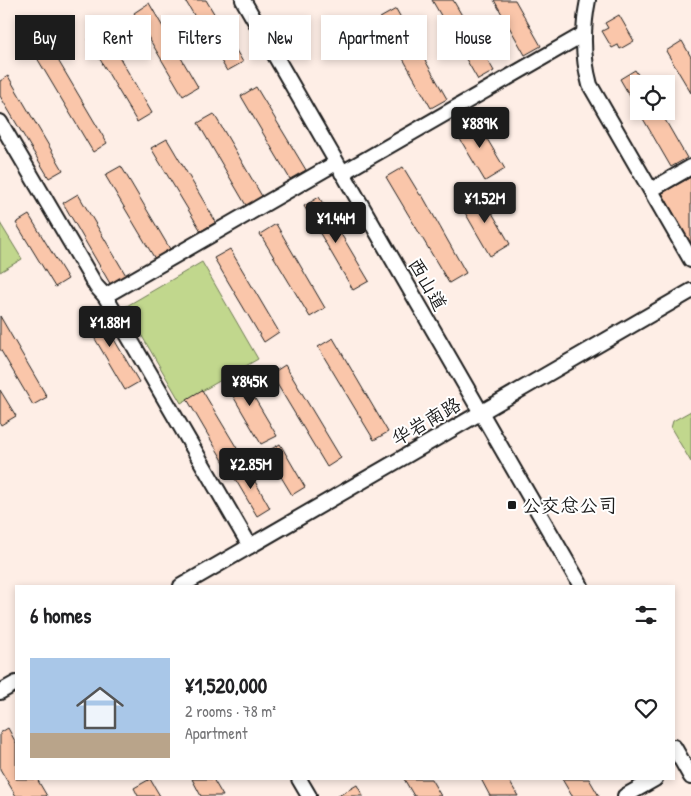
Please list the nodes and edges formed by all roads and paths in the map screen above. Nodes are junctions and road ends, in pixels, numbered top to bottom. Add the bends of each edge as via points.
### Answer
1 (243, 0) edge
2 (588, 0) edge
3 (582, 35) junction
4 (0, 122) edge
5 (691, 167) edge
6 (339, 168) junction
7 (651, 190) junction
8 (691, 260) edge
9 (691, 291) edge
10 (105, 296) junction
11 (480, 412) junction
12 (250, 546) junction
13 (185, 585) edge
14 (580, 585) edge
15 (15, 684) edge
16 (0, 692) edge
17 (675, 752) edge
18 (678, 765) edge
19 (691, 777) edge
20 (300, 780) edge
21 (653, 780) edge
22 (309, 796) edge
23 (625, 796) edge

1 - 6 street, 西山道
2 - 3 street
3 - 6 street
3 - 7 street via 584,64 590,85
4 - 10 street via 96,286
5 - 7 street
6 - 10 street
6 - 11 street, 西山道
7 - 8 street
9 - 11 street, 华岩南路
10 - 12 street
11 - 12 street, 华岩南路
11 - 14 street, 西山道
12 - 13 street, 华岩南路
15 - 16 street
17 - 18 street
18 - 19 street
20 - 22 street
21 - 23 street

